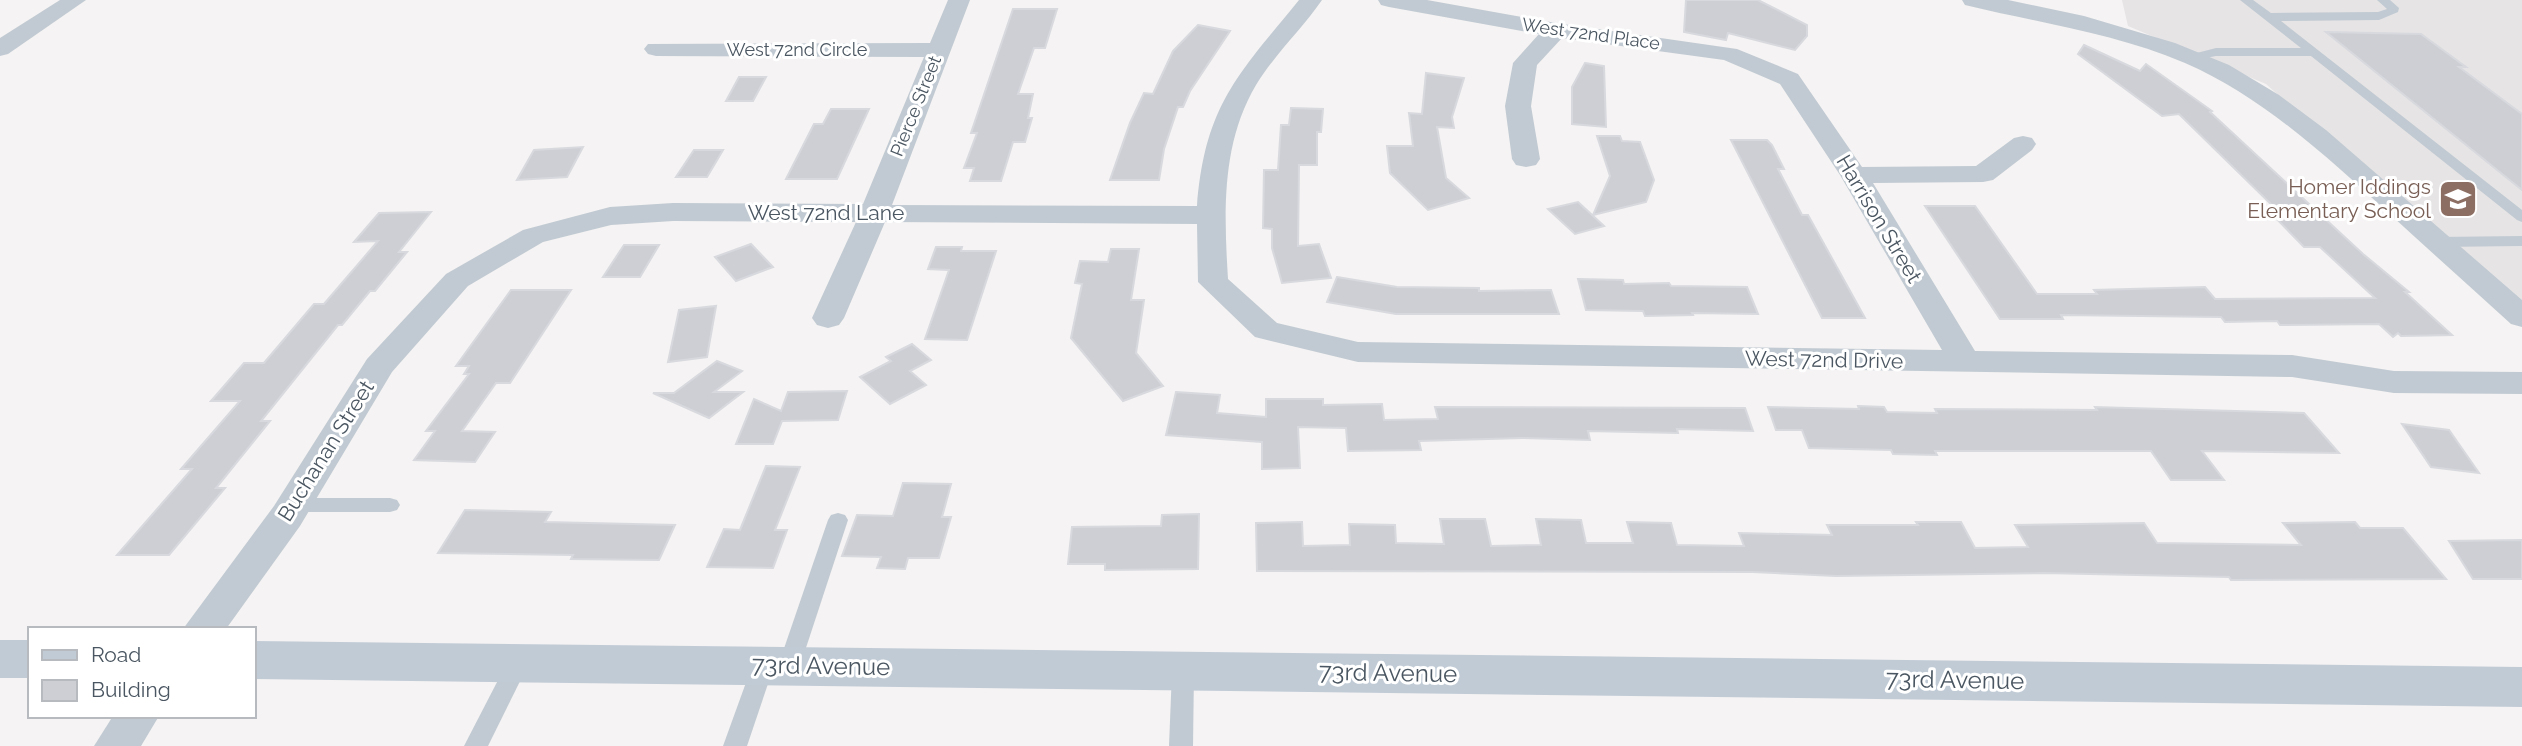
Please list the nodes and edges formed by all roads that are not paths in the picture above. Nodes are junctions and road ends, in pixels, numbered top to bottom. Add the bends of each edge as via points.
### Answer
1 (75, 0) edge
2 (960, 0) edge
3 (1311, 0) edge
4 (1389, 0) edge
5 (1973, 0) edge
6 (2246, 0) edge
7 (2384, 0) edge
8 (2268, 17) junction
9 (1556, 30) junction
10 (0, 49) edge
11 (656, 49) dead end
12 (938, 50) junction
13 (2314, 52) junction
14 (2193, 58) junction
15 (1789, 79) joint
16 (2023, 145) dead end
17 (1525, 159) dead end
18 (1854, 175) junction
19 (874, 213) junction
20 (1209, 215) junction
21 (2522, 217) edge
22 (2522, 241) edge
23 (2438, 243) junction
24 (457, 280) joint
25 (2516, 305) edge
26 (828, 318) dead end
27 (1965, 362) junction
28 (2522, 383) edge
29 (292, 505) junction
30 (390, 505) dead end
31 (838, 520) dead end
32 (204, 627) edge
33 (0, 659) edge
34 (28, 659) edge
35 (256, 660) edge
36 (518, 663) junction
37 (776, 666) junction
38 (1183, 671) junction
39 (2522, 687) edge
40 (137, 718) edge
41 (116, 746) edge
42 (476, 746) edge
43 (735, 746) edge
44 (1181, 746) edge

1 - 10 street
2 - 12 street, Pierce Street
3 - 20 street, West 72nd Drive via 1244,85 1221,132
4 - 9 street, West 72nd Place
5 - 14 street via 2052,15
6 - 8 lane
7 - 8 lane via 2392,12 2379,16
8 - 13 lane
9 - 15 street, West 72nd Place via 1729,54
9 - 17 street via 1525,63 1518,106
11 - 12 street, West 72nd Circle
12 - 19 street, Pierce Street
13 - 14 lane via 2216,52
13 - 21 lane
14 - 23 street via 2303,123
15 - 18 street, Harrison Street
16 - 18 street via 1983,174
18 - 27 street, Harrison Street
19 - 20 street, West 72nd Lane
19 - 24 street, West 72nd Lane via 610,216 533,236
19 - 26 street, Pierce Street
20 - 27 street, West 72nd Drive via 1213,282 1266,330 1358,352
22 - 23 lane
23 - 25 street
24 - 29 street, Buchanan Street via 379,366
27 - 28 street, West 72nd Drive via 2292,366 2394,382
29 - 30 lane
29 - 32 street, Buchanan Street
31 - 37 lane
33 - 34 street
35 - 36 street, 73rd Avenue
36 - 37 street, 73rd Avenue
36 - 42 lane
37 - 38 street, 73rd Avenue
37 - 43 lane
38 - 39 street, 73rd Avenue
38 - 44 lane
40 - 41 street

